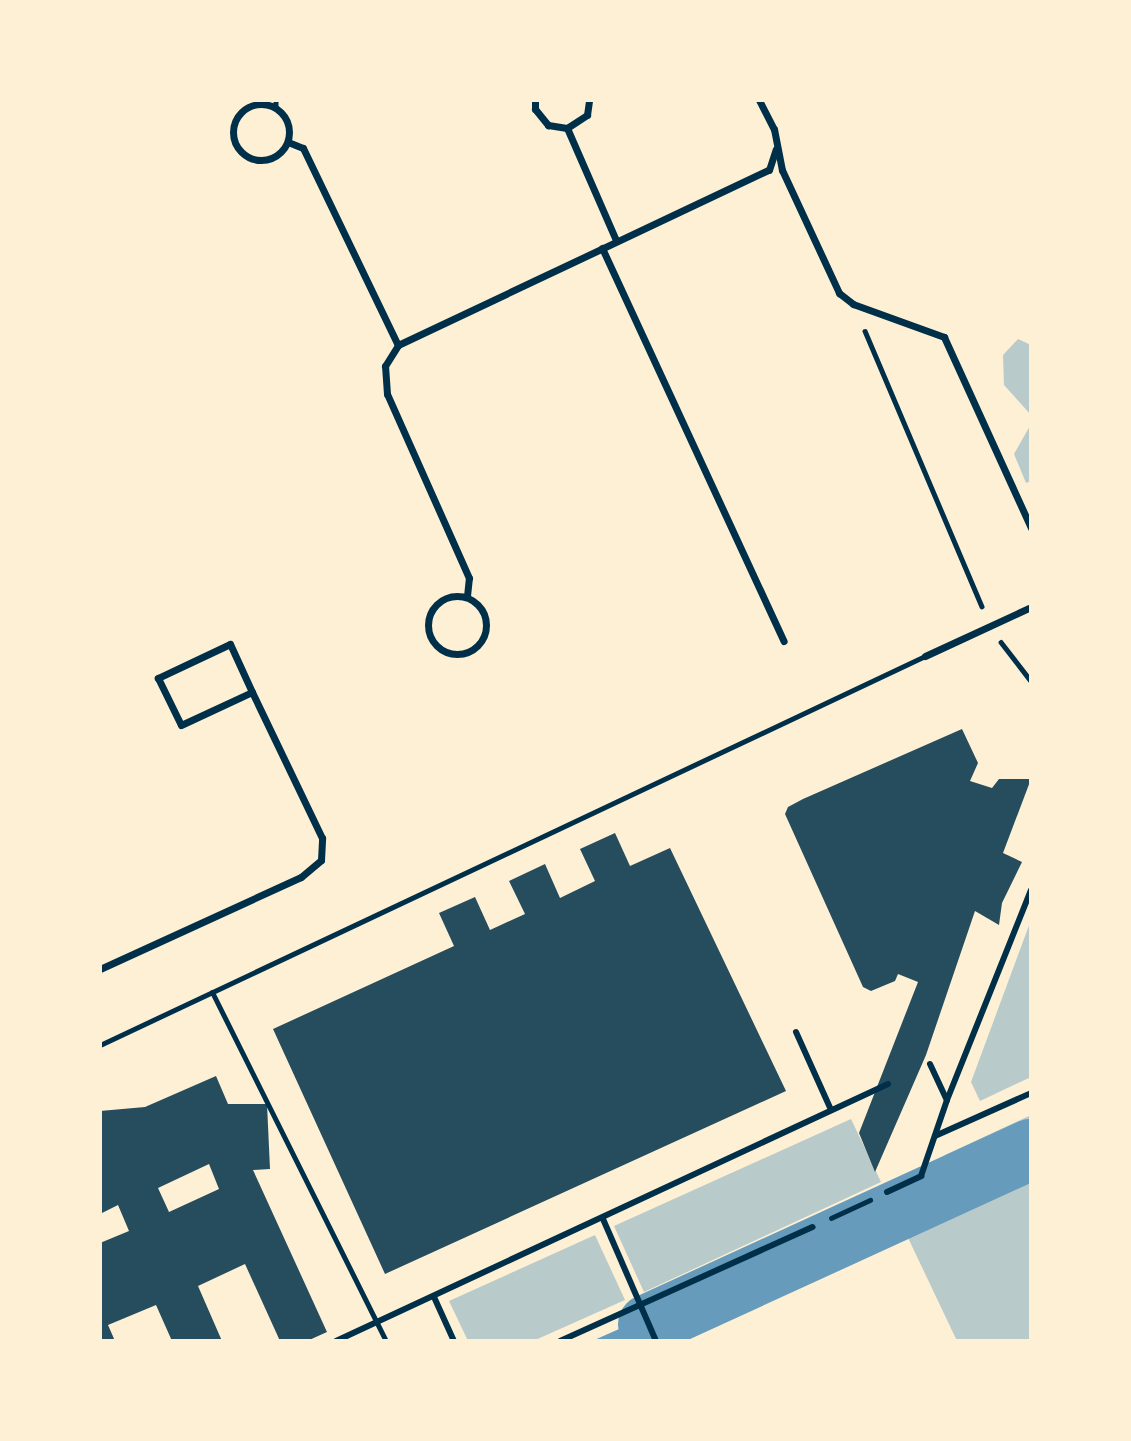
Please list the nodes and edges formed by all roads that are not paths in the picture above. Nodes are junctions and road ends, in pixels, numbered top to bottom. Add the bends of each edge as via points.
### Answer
1 (535, 100) edge
2 (589, 100) edge
3 (759, 100) edge
4 (276, 104) edge
5 (567, 128) junction
6 (288, 142) junction
7 (776, 149) junction
8 (616, 240) junction
9 (602, 248) junction
10 (398, 345) junction
11 (1031, 528) edge
12 (467, 596) junction
13 (1031, 607) edge
14 (784, 641) dead end
15 (925, 656) joint
16 (252, 692) junction
17 (1031, 890) edge
18 (100, 969) edge
19 (212, 992) junction
20 (796, 1032) dead end
21 (100, 1045) edge
22 (930, 1064) dead end
23 (888, 1084) dead end
24 (1031, 1093) edge
25 (947, 1101) junction
26 (831, 1110) junction
27 (935, 1136) junction
28 (887, 1192) road end
29 (603, 1219) junction
30 (813, 1227) road end
31 (434, 1297) junction
32 (639, 1305) junction
33 (377, 1322) junction
34 (336, 1341) edge
35 (386, 1341) edge
36 (454, 1341) edge
37 (559, 1341) edge
38 (656, 1341) edge

1 - 5 street via 535,109 548,125
2 - 5 street via 587,115
3 - 7 street via 774,129
4 - 6 street via 288,123
4 - 6 street via 253,104 234,119 233,142 249,159 272,159
5 - 8 street
6 - 10 street via 303,148
7 - 8 street via 769,170
7 - 11 street via 839,293 853,304 944,337
8 - 9 street
9 - 10 street
9 - 14 street
10 - 12 street via 385,366 387,394 469,578
12 - 12 street via 484,613 485,636 469,653 446,653 429,638 428,615 444,598
13 - 15 street
15 - 19 lane
16 - 16 street via 230,644 158,678 181,725
16 - 18 street via 322,838 321,860 301,877
17 - 25 street
19 - 21 lane
19 - 33 lane
20 - 26 street
22 - 25 street
23 - 26 street
24 - 27 street
25 - 27 street
26 - 29 street
27 - 28 street via 921,1176
29 - 31 street
29 - 32 street
30 - 32 street
31 - 33 street
31 - 36 street
32 - 37 street
32 - 38 street
33 - 34 street
33 - 35 lane

